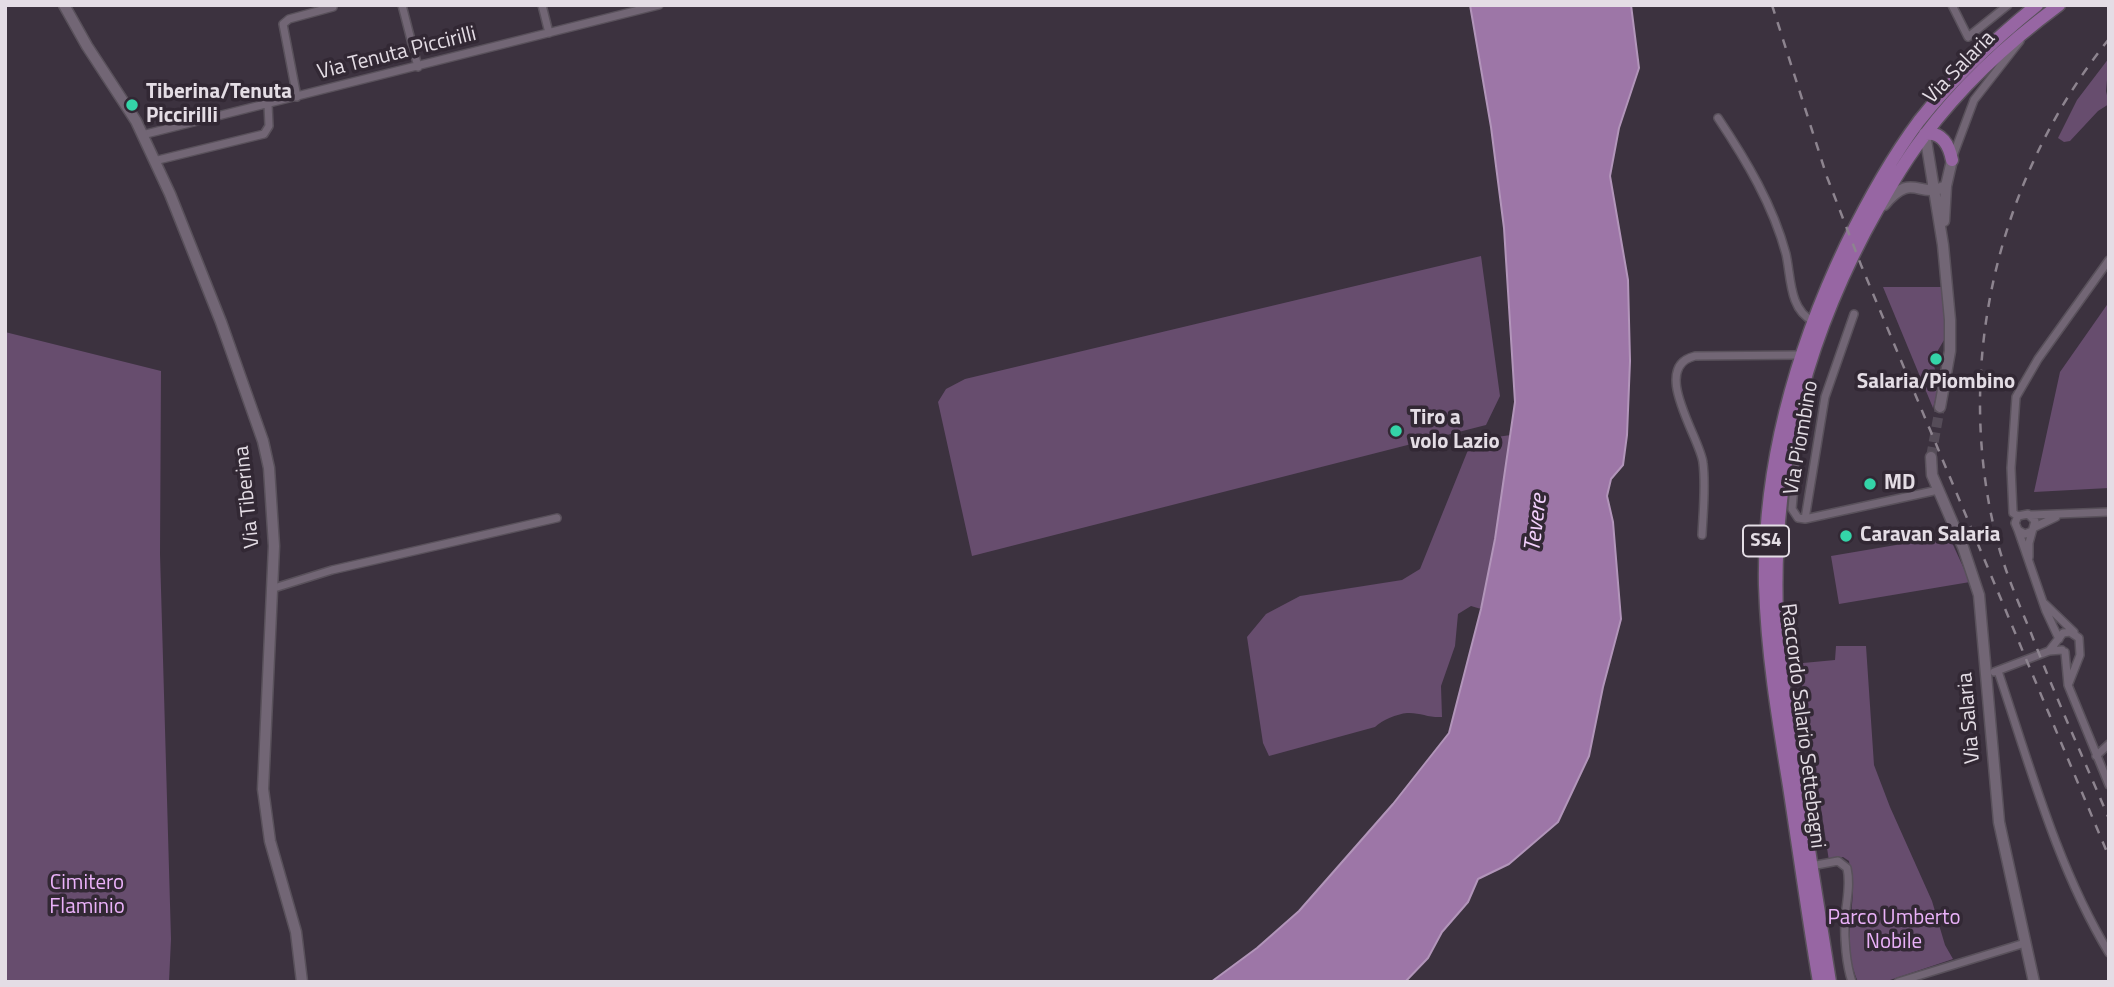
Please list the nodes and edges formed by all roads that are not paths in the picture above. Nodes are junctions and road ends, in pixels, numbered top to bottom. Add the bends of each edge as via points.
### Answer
1 (64, 5) edge
2 (402, 5) edge
3 (542, 5) edge
4 (659, 5) edge
5 (1952, 5) edge
6 (2009, 5) edge
7 (2037, 5) edge
8 (2059, 5) edge
9 (333, 7) dead end
10 (2025, 23) junction
11 (549, 33) junction
12 (418, 67) junction
13 (297, 97) junction
14 (268, 104) junction
15 (1718, 118) dead end
16 (1920, 131) junction
17 (142, 135) junction
18 (1952, 160) junction
19 (154, 161) junction
20 (1946, 186) junction
21 (1934, 191) junction
22 (1870, 222) junction
23 (1943, 245) junction
24 (2109, 260) edge
25 (1854, 314) dead end
26 (1813, 321) junction
27 (1800, 355) junction
28 (1797, 405) junction
29 (1940, 407) tunnel mouth
30 (1931, 457) tunnel mouth
31 (1938, 490) junction
32 (2109, 512) edge
33 (2031, 515) junction
34 (2018, 516) junction
35 (2058, 516) junction
36 (557, 517) dead end
37 (1805, 519) junction
38 (2034, 529) junction
39 (2018, 530) junction
40 (1702, 535) dead end
41 (2029, 561) junction
42 (271, 589) junction
43 (2044, 603) junction
44 (2074, 633) junction
45 (2061, 646) junction
46 (2078, 648) junction
47 (1992, 673) junction
48 (2068, 685) junction
49 (2109, 744) edge
50 (2096, 756) junction
51 (2109, 785) edge
52 (1811, 866) junction
53 (2025, 943) junction
54 (2109, 953) edge
55 (1821, 981) edge
56 (302, 982) edge
57 (1853, 982) edge
58 (1898, 982) edge
59 (2034, 982) edge

1 - 17 main road, Via Tiberina
2 - 12 street
3 - 11 street
4 - 11 street, Via Tenuta Piccirilli
5 - 6 street via 1968,37
6 - 10 street
7 - 10 main road, Via Salaria / SS4
8 - 10 main road, Via Salaria / SS4
9 - 13 street via 283,24
10 - 16 main road, Via Salaria / SS4
10 - 18 street via 1975,100
11 - 12 street, Via Tenuta Piccirilli
12 - 13 street, Via Tenuta Piccirilli
13 - 14 street, Via Tenuta Piccirilli
14 - 17 street, Via Tenuta Piccirilli
14 - 19 street via 269,126 264,134
15 - 26 street via 1772,216 1797,307
16 - 18 main road via 1941,137
16 - 21 main road
16 - 22 main road, Raccordo Salario Settebagni / SS4
16 - 26 main road, Raccordo Salario Settebagni / SS4 via 1882,177
17 - 19 main road, Via Tiberina
18 - 20 main road
19 - 42 main road, Via Tiberina via 211,296 263,441 273,519
20 - 21 main road
20 - 23 main road
21 - 22 main road via 1901,188
21 - 23 main road
22 - 28 main road, Raccordo Salario Settebagni / SS4 via 1827,311
23 - 29 main road via 1951,337
24 - 34 street via 2016,397 2011,502
25 - 37 street, Via Piombino via 1825,397
26 - 27 main road, Raccordo Salario Settebagni / SS4
27 - 40 street via 1695,356 1679,367 1676,383 1681,406 1703,465
27 - 55 main road, Raccordo Salario Settebagni / SS4 via 1777,450 1765,585 1772,681
28 - 37 street via 1801,420 1792,509 1796,517
28 - 52 main road, Raccordo Salario Settebagni / SS4 via 1782,487 1776,551 1777,617
30 - 31 main road, Via Salaria
31 - 37 street, Via Piombino
31 - 47 main road, Via Salaria via 1977,588
32 - 35 street
33 - 34 street
33 - 35 street
33 - 38 street
34 - 39 street
35 - 38 street
36 - 42 street via 332,570
38 - 39 street via 2025,534
38 - 41 street
39 - 41 street
41 - 43 street
42 - 56 main road, Via Tiberina via 263,789 270,841 296,932
43 - 44 street
43 - 45 street
44 - 45 street via 2063,633
44 - 46 street via 2080,641
45 - 46 street via 2071,653
45 - 47 street
45 - 48 street
46 - 48 street via 2080,655
47 - 53 main road, Via Salaria via 1998,822
47 - 54 street via 2075,889
48 - 50 street
49 - 50 street
50 - 51 street
52 - 55 main road, Raccordo Salario Settebagni / SS4
52 - 57 street via 1838,861 1847,868 1845,922
53 - 58 street
53 - 59 main road, Via Salaria

